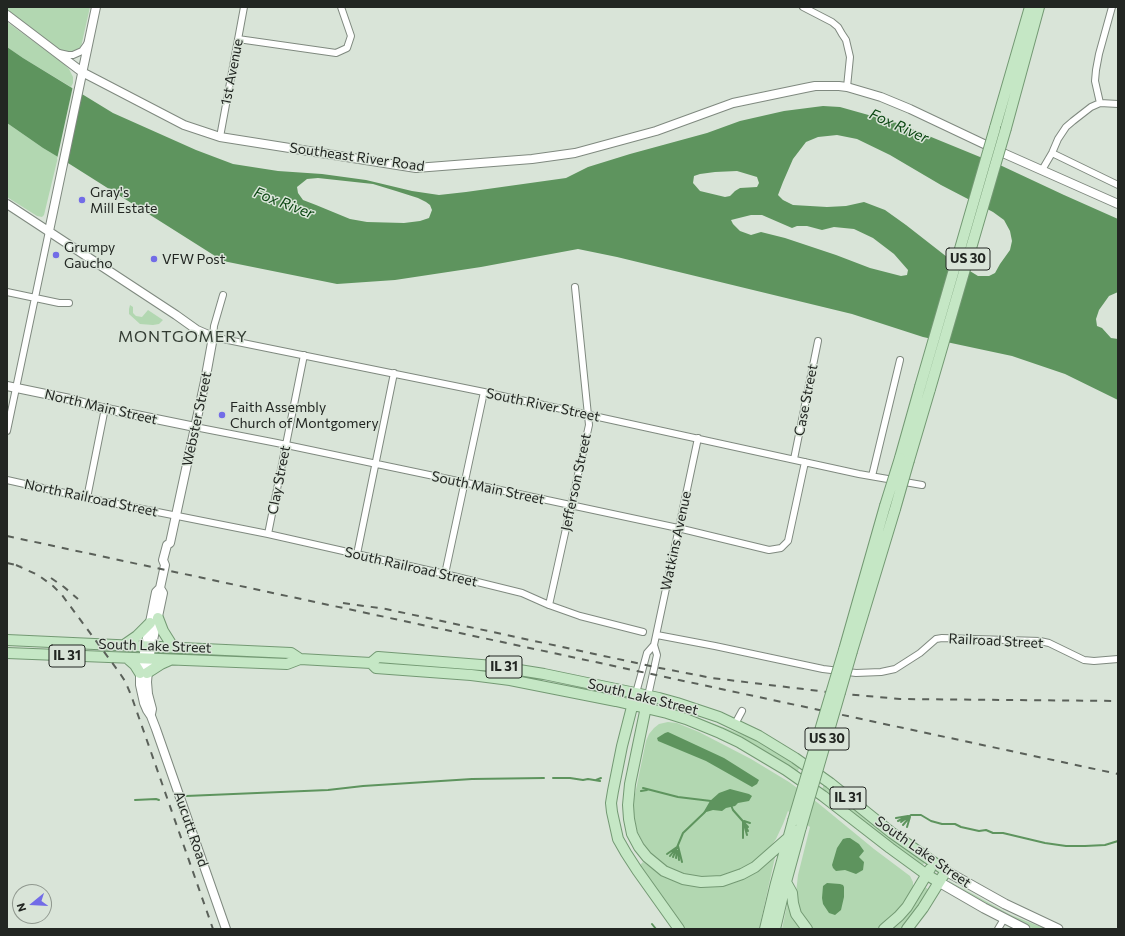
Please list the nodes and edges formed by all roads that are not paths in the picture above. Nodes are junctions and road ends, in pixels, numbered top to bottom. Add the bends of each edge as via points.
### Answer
1 (96, 7) edge
2 (244, 7) edge
3 (341, 7) edge
4 (803, 7) edge
5 (1030, 7) edge
6 (1039, 7) edge
7 (1112, 7) edge
8 (7, 15) edge
9 (238, 39) junction
10 (88, 43) junction
11 (56, 52) junction
12 (82, 72) junction
13 (847, 87) junction
14 (1100, 104) junction
15 (1118, 104) edge
16 (1000, 128) junction
17 (220, 137) junction
18 (1052, 154) junction
19 (1042, 170) junction
20 (1118, 185) edge
21 (7, 204) edge
22 (1118, 204) edge
23 (49, 231) junction
24 (575, 287) dead end
25 (7, 292) edge
26 (223, 295) dead end
27 (35, 298) junction
28 (69, 303) dead end
29 (212, 337) junction
30 (818, 341) dead end
31 (304, 355) junction
32 (900, 360) dead end
33 (394, 373) junction
34 (7, 386) edge
35 (16, 388) junction
36 (484, 392) junction
37 (105, 408) junction
38 (588, 415) junction
39 (195, 427) junction
40 (7, 431) edge
41 (698, 438) junction
42 (286, 445) junction
43 (794, 459) junction
44 (805, 462) junction
45 (375, 464) junction
46 (872, 476) junction
47 (7, 480) edge
48 (465, 483) junction
49 (922, 485) dead end
50 (87, 498) junction
51 (572, 506) junction
52 (176, 516) junction
53 (678, 528) junction
54 (268, 534) junction
55 (357, 554) junction
56 (445, 574) junction
57 (549, 605) junction
58 (154, 621) junction
59 (643, 632) dead end
60 (656, 635) junction
61 (7, 640) edge
62 (124, 645) junction
63 (654, 645) junction
64 (149, 646) junction
65 (173, 647) junction
66 (7, 654) edge
67 (127, 658) junction
68 (146, 659) junction
69 (300, 659) junction
70 (1118, 659) edge
71 (172, 660) junction
72 (371, 663) junction
73 (144, 673) junction
74 (636, 693) junction
75 (648, 696) junction
76 (633, 705) junction
77 (646, 708) junction
78 (742, 711) dead end
79 (735, 724) junction
80 (156, 729) joint
81 (797, 824) junction
82 (788, 838) junction
83 (935, 863) junction
84 (946, 871) junction
85 (927, 875) junction
86 (786, 882) junction
87 (939, 882) junction
88 (1004, 919) junction
89 (226, 929) edge
90 (679, 929) edge
91 (766, 929) edge
92 (776, 929) edge
93 (807, 929) edge
94 (884, 929) edge
95 (907, 929) edge
96 (998, 929) edge
97 (1025, 929) edge
98 (1058, 929) edge

1 - 10 street
2 - 9 street, 1st Avenue
3 - 9 street via 351,36 347,48 336,53
4 - 13 street via 832,22 846,40 850,57
5 - 16 main road, US 30
6 - 16 main road, US 30
7 - 14 street via 1096,70 1095,81
8 - 11 street, Southeast River Road
9 - 17 street, 1st Avenue
10 - 11 street via 82,51 73,55
10 - 12 street
11 - 12 street, Southeast River Road
12 - 17 street, Southeast River Road via 184,125
12 - 23 street
13 - 17 street, Southeast River Road via 815,86 733,103 656,132 574,153 532,159 416,168
13 - 19 street, Southeast River Road via 910,109
14 - 15 street
14 - 18 street via 1081,114 1066,128
16 - 81 main road, US 30, bridge
18 - 19 street
18 - 20 street
19 - 22 street, Southeast River Road
21 - 23 street
23 - 27 street
23 - 29 street via 197,330
24 - 38 street, Jefferson Street
25 - 27 street
26 - 29 street, Webster Street
27 - 28 street
27 - 35 street
29 - 31 street, South River Street
29 - 39 street, Webster Street
30 - 43 street, Case Street
31 - 33 street, South River Street
31 - 42 street, Clay Street
32 - 46 street
33 - 36 street, South River Street
33 - 45 street
34 - 35 street, North Main Street
35 - 37 street, North Main Street
35 - 40 street
36 - 38 street, South River Street
36 - 48 street
37 - 39 street, North Main Street
37 - 50 street
38 - 41 street, South River Street
38 - 51 street, Jefferson Street via 589,425
39 - 42 street, South Main Street
39 - 52 street, Webster Street
41 - 43 street, South River Street
41 - 53 street, Watkins Avenue
42 - 45 street, South Main Street
42 - 54 street, Clay Street
43 - 44 street, South River Street
44 - 46 street, South River Street
44 - 53 street, South Main Street via 788,541 781,548 769,550
45 - 48 street, South Main Street
45 - 55 street
46 - 49 street, South River Street
47 - 50 street, North Railroad Street
48 - 51 street, South Main Street
48 - 56 street
50 - 52 street, North Railroad Street
51 - 53 street, South Main Street
51 - 57 street, Jefferson Street
52 - 54 street, South Railroad Street
52 - 58 street, Webster Street via 170,543 170,557 165,565 160,588 156,592
53 - 60 street, Watkins Avenue
54 - 55 street, South Railroad Street
55 - 56 street, South Railroad Street
56 - 57 street, South Railroad Street via 522,593
57 - 59 street, South Railroad Street via 580,616
58 - 62 main road
58 - 64 street, Webster Street
58 - 65 main road
60 - 63 street, Watkins Avenue
60 - 70 street, Railroad Street via 823,669 856,673 895,669 936,639 942,638 1040,640 1084,660
61 - 62 main road, South Lake Street / IL 31
62 - 64 main road, South Lake Street / IL 31
63 - 74 street, Watkins Avenue via 647,653
63 - 75 street, Watkins Avenue via 657,655
64 - 65 main road, South Lake Street / IL 31
64 - 68 street, Webster Street
65 - 69 main road, South Lake Street / IL 31 via 291,653
66 - 67 main road, South Lake Street / IL 31
67 - 68 main road, South Lake Street / IL 31
67 - 73 main road
68 - 71 main road, South Lake Street / IL 31
68 - 73 street, Webster Street
69 - 71 main road, South Lake Street / IL 31 via 287,664
69 - 72 main road, South Lake Street / IL 31
71 - 73 main road
72 - 74 main road, South Lake Street / IL 31 via 378,657 494,666
72 - 76 main road, South Lake Street / IL 31 via 376,668 510,680
73 - 80 street, Webster Street via 152,709 151,716
74 - 75 main road, South Lake Street / IL 31
74 - 76 main road
75 - 77 main road
75 - 79 main road, South Lake Street / IL 31 via 695,708
76 - 77 main road, South Lake Street / IL 31
76 - 90 main road via 611,803 614,827 633,864
77 - 82 main road via 630,784 628,806 632,834 647,857 664,871 684,879 701,882 722,881 755,867
77 - 85 main road, South Lake Street / IL 31 via 704,726 739,742 823,796
78 - 79 street
79 - 83 main road, South Lake Street / IL 31 via 795,758
80 - 89 street, Aucutt Road
81 - 82 main road, US 30
81 - 86 main road, US 30
82 - 91 main road, US 30
83 - 84 main road, South Lake Street / IL 31
83 - 85 main road
84 - 87 main road
84 - 98 main road, South Lake Street / IL 31 via 1005,904
85 - 87 main road, South Lake Street / IL 31
85 - 94 main road via 907,907
86 - 92 main road, US 30
86 - 93 main road via 792,893 796,914
87 - 88 main road, South Lake Street / IL 31
87 - 95 main road via 924,908
88 - 96 street
88 - 97 main road, IL 31

